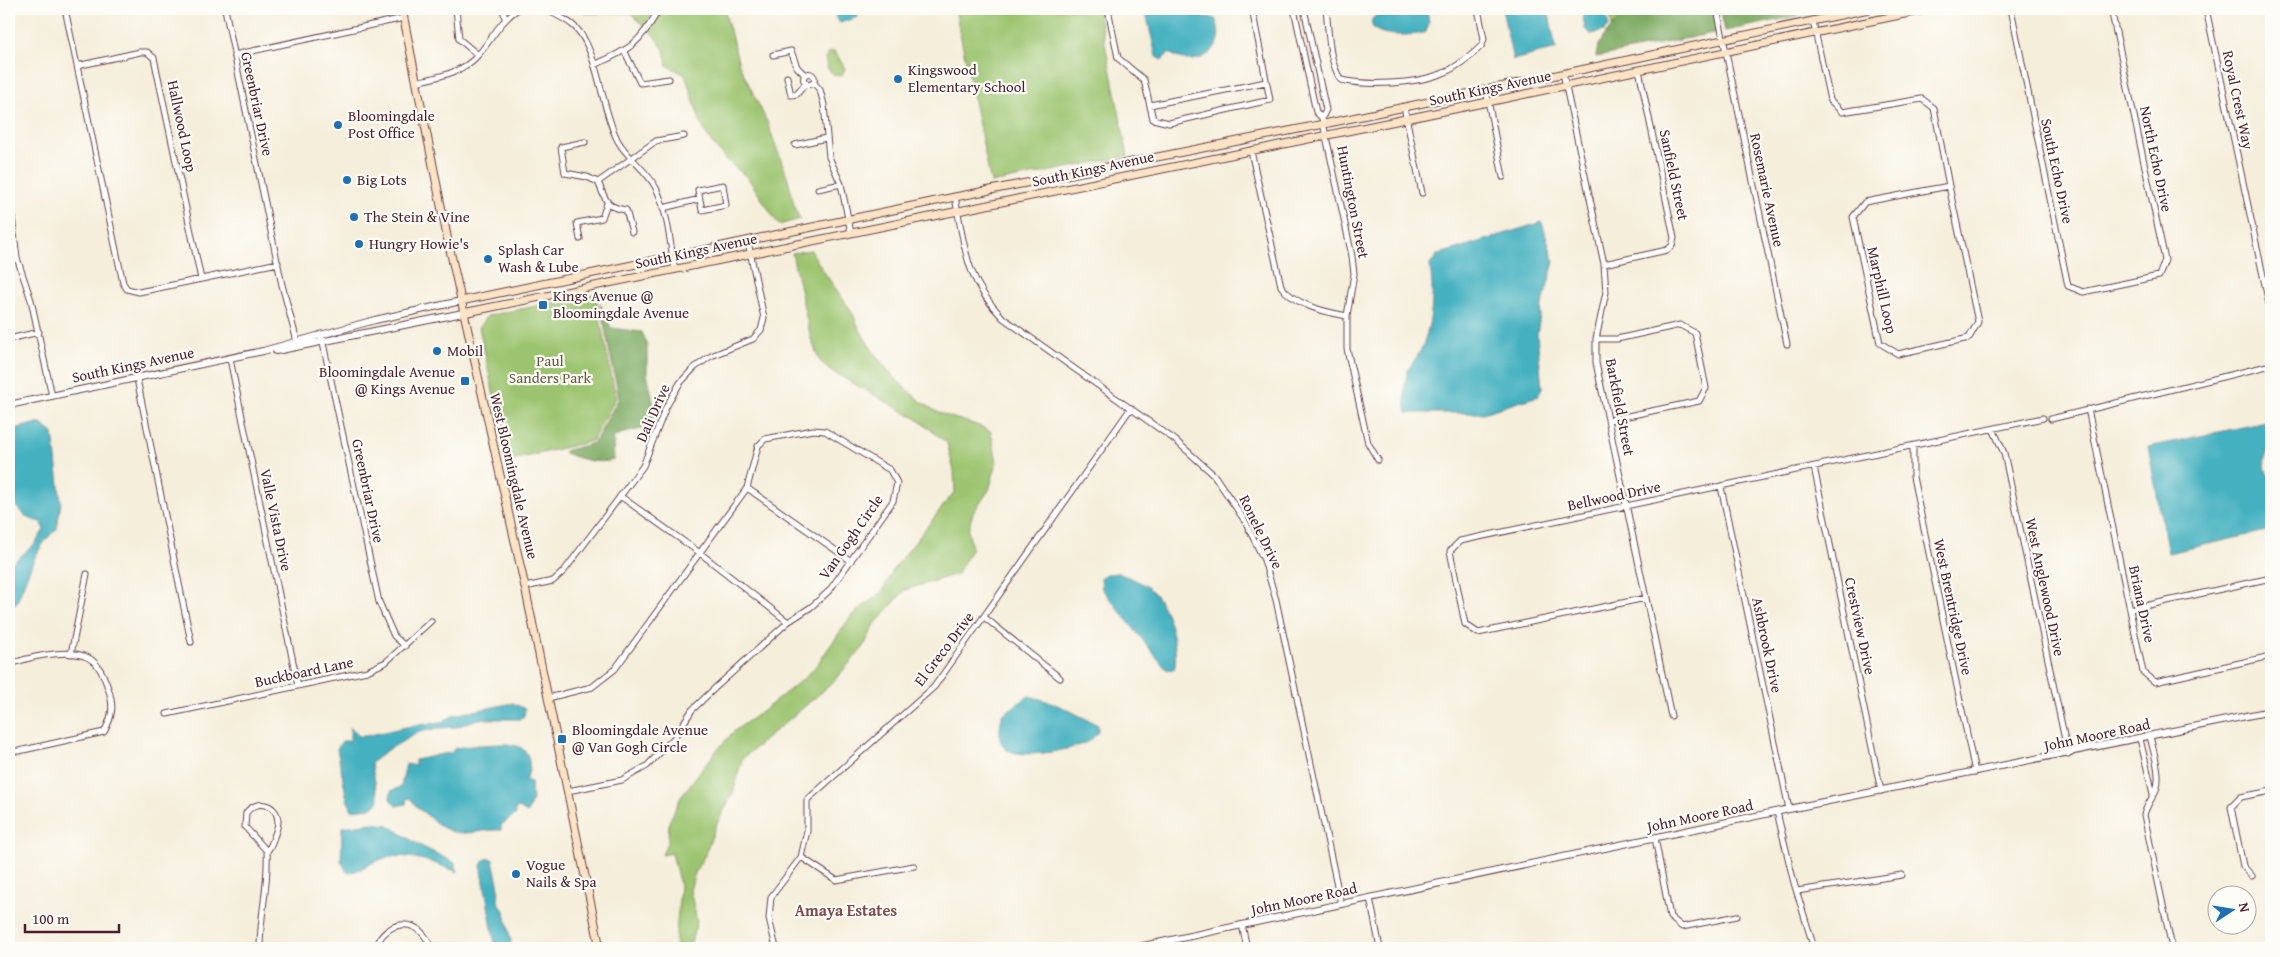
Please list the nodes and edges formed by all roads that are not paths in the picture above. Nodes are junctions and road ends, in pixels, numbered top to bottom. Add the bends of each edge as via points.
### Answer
1 (65, 9) edge
2 (225, 9) edge
3 (402, 9) edge
4 (456, 9) edge
5 (503, 9) edge
6 (518, 9) edge
7 (544, 9) edge
8 (658, 9) edge
9 (1108, 9) edge
10 (1252, 9) edge
11 (1294, 9) edge
12 (1304, 9) edge
13 (1326, 9) edge
14 (1478, 9) edge
15 (1717, 9) edge
16 (1870, 9) edge
17 (1928, 9) edge
18 (2011, 9) edge
19 (2111, 9) edge
20 (2206, 9) edge
21 (1910, 11) edge
22 (404, 18) junction
23 (505, 18) junction
24 (1813, 21) junction
25 (1815, 32) junction
26 (1723, 40) junction
27 (625, 52) junction
28 (1726, 52) junction
29 (234, 55) junction
30 (478, 55) junction
31 (773, 55) dead end
32 (594, 65) junction
33 (77, 66) junction
34 (1639, 70) junction
35 (1563, 73) junction
36 (805, 75) junction
37 (787, 77) dead end
38 (669, 79) dead end
39 (416, 82) junction
40 (1266, 82) junction
41 (814, 83) junction
42 (806, 84) junction
43 (1566, 86) junction
44 (1486, 90) junction
45 (1488, 102) junction
46 (1150, 105) junction
47 (1404, 107) junction
48 (1406, 119) junction
49 (1323, 121) junction
50 (684, 136) dead end
51 (1326, 136) junction
52 (826, 138) junction
53 (585, 142) dead end
54 (795, 145) dead end
55 (1251, 151) junction
56 (630, 158) junction
57 (1503, 177) dead end
58 (598, 182) junction
59 (841, 184) junction
60 (1949, 186) junction
61 (818, 189) dead end
62 (9, 192) edge
63 (1422, 193) dead end
64 (700, 198) junction
65 (954, 198) junction
66 (607, 203) junction
67 (663, 208) junction
68 (957, 211) junction
69 (849, 221) junction
70 (632, 232) dead end
71 (851, 233) junction
72 (580, 239) dead end
73 (748, 242) junction
74 (750, 254) junction
75 (673, 257) junction
76 (278, 263) junction
77 (1604, 264) junction
78 (675, 270) junction
79 (2271, 275) edge
80 (2264, 277) junction
81 (201, 279) junction
82 (2121, 284) joint
83 (461, 301) junction
84 (464, 313) junction
85 (2271, 313) edge
86 (1347, 316) junction
87 (39, 332) junction
88 (322, 338) junction
89 (1596, 338) junction
90 (9, 339) edge
91 (296, 344) junction
92 (1787, 344) dead end
93 (230, 359) junction
94 (2271, 365) edge
95 (137, 379) junction
96 (52, 396) junction
97 (9, 406) edge
98 (1130, 408) junction
99 (2088, 409) junction
100 (2043, 418) dead end
101 (2051, 418) dead end
102 (1609, 420) junction
103 (1993, 429) junction
104 (1913, 446) junction
105 (1378, 460) dead end
106 (1814, 467) junction
107 (1721, 486) junction
108 (747, 488) junction
109 (620, 496) junction
110 (1628, 506) junction
111 (700, 554) junction
112 (851, 561) junction
113 (87, 574) dead end
114 (2271, 578) edge
115 (525, 587) junction
116 (1646, 598) junction
117 (2131, 609) junction
118 (984, 617) junction
119 (431, 621) dead end
120 (788, 622) junction
121 (191, 642) dead end
122 (405, 646) junction
123 (71, 654) junction
124 (2271, 656) edge
125 (9, 665) edge
126 (1060, 678) dead end
127 (298, 686) junction
128 (548, 698) junction
129 (2271, 711) edge
130 (167, 714) dead end
131 (1671, 716) dead end
132 (2150, 736) junction
133 (2140, 739) junction
134 (9, 751) edge
135 (2068, 754) junction
136 (1974, 772) junction
137 (2271, 790) edge
138 (568, 791) junction
139 (1881, 791) junction
140 (2152, 794) junction
141 (1789, 809) junction
142 (1777, 812) junction
143 (1655, 838) junction
144 (267, 851) junction
145 (801, 857) junction
146 (914, 866) dead end
147 (1902, 875) dead end
148 (2252, 876) dead end
149 (1796, 891) junction
150 (1370, 898) junction
151 (1341, 904) junction
152 (1737, 916) dead end
153 (1242, 925) junction
154 (260, 948) edge
155 (375, 948) edge
156 (431, 948) edge
157 (600, 948) edge
158 (776, 948) edge
159 (1134, 948) edge
160 (1247, 948) edge
161 (1380, 948) edge
162 (1814, 948) edge
163 (2172, 948) edge

1 - 33 street
2 - 29 street, Greenbriar Drive
3 - 22 main road, West Bloomingdale Avenue
4 - 30 street via 459,39
5 - 23 street
6 - 23 street
7 - 32 street via 564,18 577,29
8 - 27 street via 638,40
9 - 46 street via 1118,58 1144,80
10 - 40 street
11 - 49 street via 1316,112
12 - 49 street via 1326,110
13 - 14 street via 1336,73 1340,80 1352,83 1407,81 1442,74 1482,45 1484,38
15 - 26 street, Rosemarie Avenue
16 - 24 main road, South Kings Avenue
17 - 21 main road, South Kings Avenue
18 - 82 street, South Echo Drive via 2068,286 2083,292
19 - 82 street, North Echo Drive via 2165,260 2158,276
20 - 80 street, Royal Crest Way
21 - 25 main road, South Kings Avenue
22 - 29 street
22 - 39 main road, West Bloomingdale Avenue
23 - 30 street
24 - 25 street, Marphill Loop
24 - 26 main road, South Kings Avenue
25 - 28 main road, South Kings Avenue
25 - 60 street, Marphill Loop via 1830,100 1842,112 1922,99 1934,108
26 - 28 street, Rosemarie Avenue
26 - 35 main road, South Kings Avenue
27 - 32 street
27 - 38 street via 640,83
28 - 34 main road, South Kings Avenue
28 - 92 street, Rosemarie Avenue
29 - 76 street, Greenbriar Drive
30 - 39 street via 459,70
31 - 36 street via 791,51 797,67
32 - 56 street via 606,114 618,142
33 - 81 street via 123,283 129,291 138,292
33 - 81 street, Hallwood Loop via 140,52 150,53 154,58
34 - 43 main road, South Kings Avenue
34 - 77 street, Sanfield Street via 1674,238 1672,246 1666,250
35 - 43 street, Barkfield Street
35 - 44 main road, South Kings Avenue
36 - 41 street via 812,74
36 - 42 street
37 - 42 street via 791,95
39 - 83 main road, West Bloomingdale Avenue
40 - 46 street
40 - 46 street via 1270,100 1169,122 1154,120
41 - 42 street
41 - 52 street via 820,90 824,105
43 - 45 main road, South Kings Avenue
43 - 77 street, Barkfield Street
44 - 45 street
44 - 47 main road, South Kings Avenue
45 - 48 main road, South Kings Avenue
45 - 57 street
47 - 48 street
47 - 49 main road, South Kings Avenue
48 - 51 main road, South Kings Avenue
48 - 63 street
49 - 51 street, Huntington Street
49 - 65 main road, South Kings Avenue
50 - 56 street via 656,141
51 - 55 main road, South Kings Avenue
51 - 86 street, Huntington Street via 1352,256 1352,292
52 - 54 street
52 - 59 street via 829,157
53 - 58 street via 561,147 566,173 587,176
55 - 68 main road, South Kings Avenue
55 - 86 street via 1281,286 1294,298 1325,312
56 - 58 street
56 - 67 street via 656,188
58 - 66 street
59 - 61 street
59 - 69 street
60 - 60 street, Marphill Loop via 1978,322 1969,338 1898,354 1880,343 1852,217 1865,202
62 - 87 street via 17,258
64 - 64 street via 698,190 723,185 726,205 702,210
64 - 67 street
65 - 68 street, Ronele Drive
65 - 69 main road, South Kings Avenue
66 - 70 street via 612,208 626,210
66 - 72 street via 602,218 577,223
67 - 75 street
68 - 71 main road, South Kings Avenue
68 - 98 street, Ronele Drive via 970,270 988,303 1004,318
69 - 71 street
69 - 73 main road, South Kings Avenue
71 - 74 main road, South Kings Avenue
73 - 74 street, Dali Drive
73 - 75 main road, South Kings Avenue
74 - 78 main road, South Kings Avenue
74 - 109 street, Dali Drive via 764,318 761,330 753,339 711,356 680,383 666,407 645,462
75 - 78 street
75 - 83 main road, South Kings Avenue
76 - 81 street
76 - 91 street, Greenbriar Drive
77 - 89 street, Barkfield Street via 1606,292
78 - 84 main road, South Kings Avenue
79 - 80 street
80 - 85 street, Royal Crest Way
83 - 84 main road, West Bloomingdale Avenue
83 - 88 street, South Kings Avenue
84 - 88 street, South Kings Avenue
84 - 115 main road, West Bloomingdale Avenue
86 - 105 street, Huntington Street via 1351,367 1368,443
87 - 90 street
87 - 96 street
88 - 91 street, South Kings Avenue
88 - 122 street, Greenbriar Drive via 379,602 394,636
89 - 102 street, Barkfield Street via 1596,363
89 - 102 street via 1617,338 1680,325 1695,334 1706,388 1699,401
91 - 93 street, South Kings Avenue
93 - 95 street, South Kings Avenue
93 - 127 street, Valle Vista Drive
94 - 99 street
95 - 96 street, South Kings Avenue
95 - 121 street
96 - 97 street, South Kings Avenue
98 - 118 street, El Greco Drive
98 - 151 street, Ronele Drive via 1175,440 1214,475 1245,521 1264,560 1276,600
99 - 101 street
99 - 117 street, Briana Drive
100 - 103 street, Bellwood Drive
102 - 110 street, Barkfield Street
103 - 104 street, Bellwood Drive
103 - 135 street, West Anglewood Drive via 2004,453
104 - 106 street, Bellwood Drive
104 - 136 street, West Brentridge Drive via 1913,477
106 - 107 street, Bellwood Drive
106 - 139 street, Crestview Drive
107 - 110 street, Bellwood Drive
107 - 141 street, Ashbrook Drive
108 - 111 street, Van Gogh Circle
108 - 112 street
108 - 112 street, Van Gogh Circle via 758,446 765,439 814,430 825,431 890,470 897,483 893,501
109 - 111 street
109 - 115 street, Dali Drive via 558,577
110 - 116 street, Barkfield Street
110 - 116 street, Bellwood Drive via 1460,541 1450,551 1465,624 1478,633
111 - 120 street
111 - 128 street, Van Gogh Circle via 604,680 584,690
112 - 120 street, Van Gogh Circle via 829,592
113 - 123 street
114 - 117 street
115 - 128 main road, West Bloomingdale Avenue
116 - 131 street, Barkfield Street
117 - 124 street, Briana Drive via 2143,672 2155,682
118 - 126 street
118 - 145 street, El Greco Drive via 934,687 807,800 807,831
119 - 122 street, Buckboard Lane
120 - 138 street, Van Gogh Circle via 692,710 674,738 647,766 622,780
122 - 127 street, Buckboard Lane via 386,662 367,671
123 - 125 street via 43,656
123 - 134 street via 85,656 102,670 114,706 104,732
127 - 130 street, Buckboard Lane
128 - 138 main road, West Bloomingdale Avenue
129 - 132 street, John Moore Road
132 - 133 street, John Moore Road
132 - 140 street via 2157,772 2157,788
133 - 135 street, John Moore Road
133 - 140 street
135 - 136 street, John Moore Road
136 - 139 street, John Moore Road
137 - 148 street via 2241,797 2231,807 2243,866
138 - 157 main road, West Bloomingdale Avenue
139 - 141 street, John Moore Road
140 - 163 street via 2144,815
141 - 142 street, John Moore Road
142 - 143 street, John Moore Road
142 - 149 street
143 - 150 street, John Moore Road
143 - 152 street via 1670,918 1682,927
144 - 144 street via 278,822 273,810 263,804 248,810 244,823
144 - 154 street via 269,874 260,923
145 - 146 street via 836,880
145 - 158 street, El Greco Drive via 771,897 769,918
147 - 149 street
149 - 162 street
150 - 151 street, John Moore Road
150 - 161 street
151 - 153 street, John Moore Road
153 - 159 street, John Moore Road
153 - 160 street
155 - 156 street via 379,938 397,925 418,929 427,937

